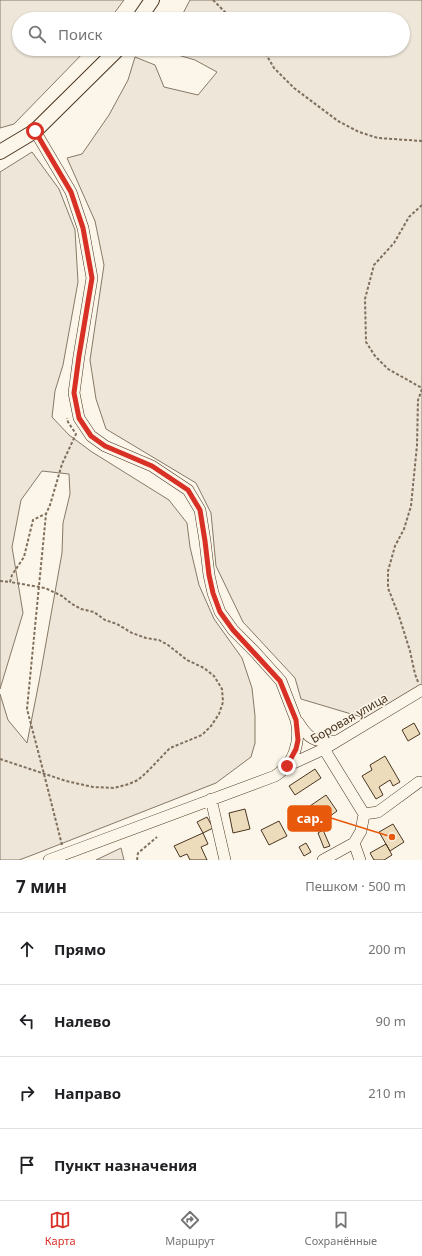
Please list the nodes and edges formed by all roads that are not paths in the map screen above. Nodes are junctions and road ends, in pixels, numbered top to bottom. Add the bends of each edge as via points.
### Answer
1 (152, 0) edge
2 (144, 12) edge
3 (111, 56) edge
4 (35, 131) junction
5 (0, 152) edge
6 (422, 690) edge
7 (296, 720) junction
8 (334, 742) junction
9 (324, 749) junction
10 (287, 766) junction
11 (419, 782) dead end
12 (211, 799) junction
13 (364, 814) junction
14 (354, 843) junction
15 (49, 860) edge
16 (225, 860) edge
17 (323, 860) edge
18 (360, 860) edge

1 - 2 main road
3 - 4 main road
4 - 5 main road
4 - 7 street via 71,192 83,228 92,278 74,393 79,418 91,436 105,446 152,466 188,490 200,510 209,575 220,612 233,630 280,681
6 - 8 street, Боровая улица
7 - 8 street via 310,737
7 - 10 street via 298,740
8 - 9 street, Боровая улица
9 - 10 street, Боровая улица
9 - 13 street
10 - 12 street, Боровая улица via 275,776
11 - 13 street via 378,812
12 - 15 street, Боровая улица
12 - 16 street
13 - 14 street via 361,831
14 - 17 street
14 - 18 street

